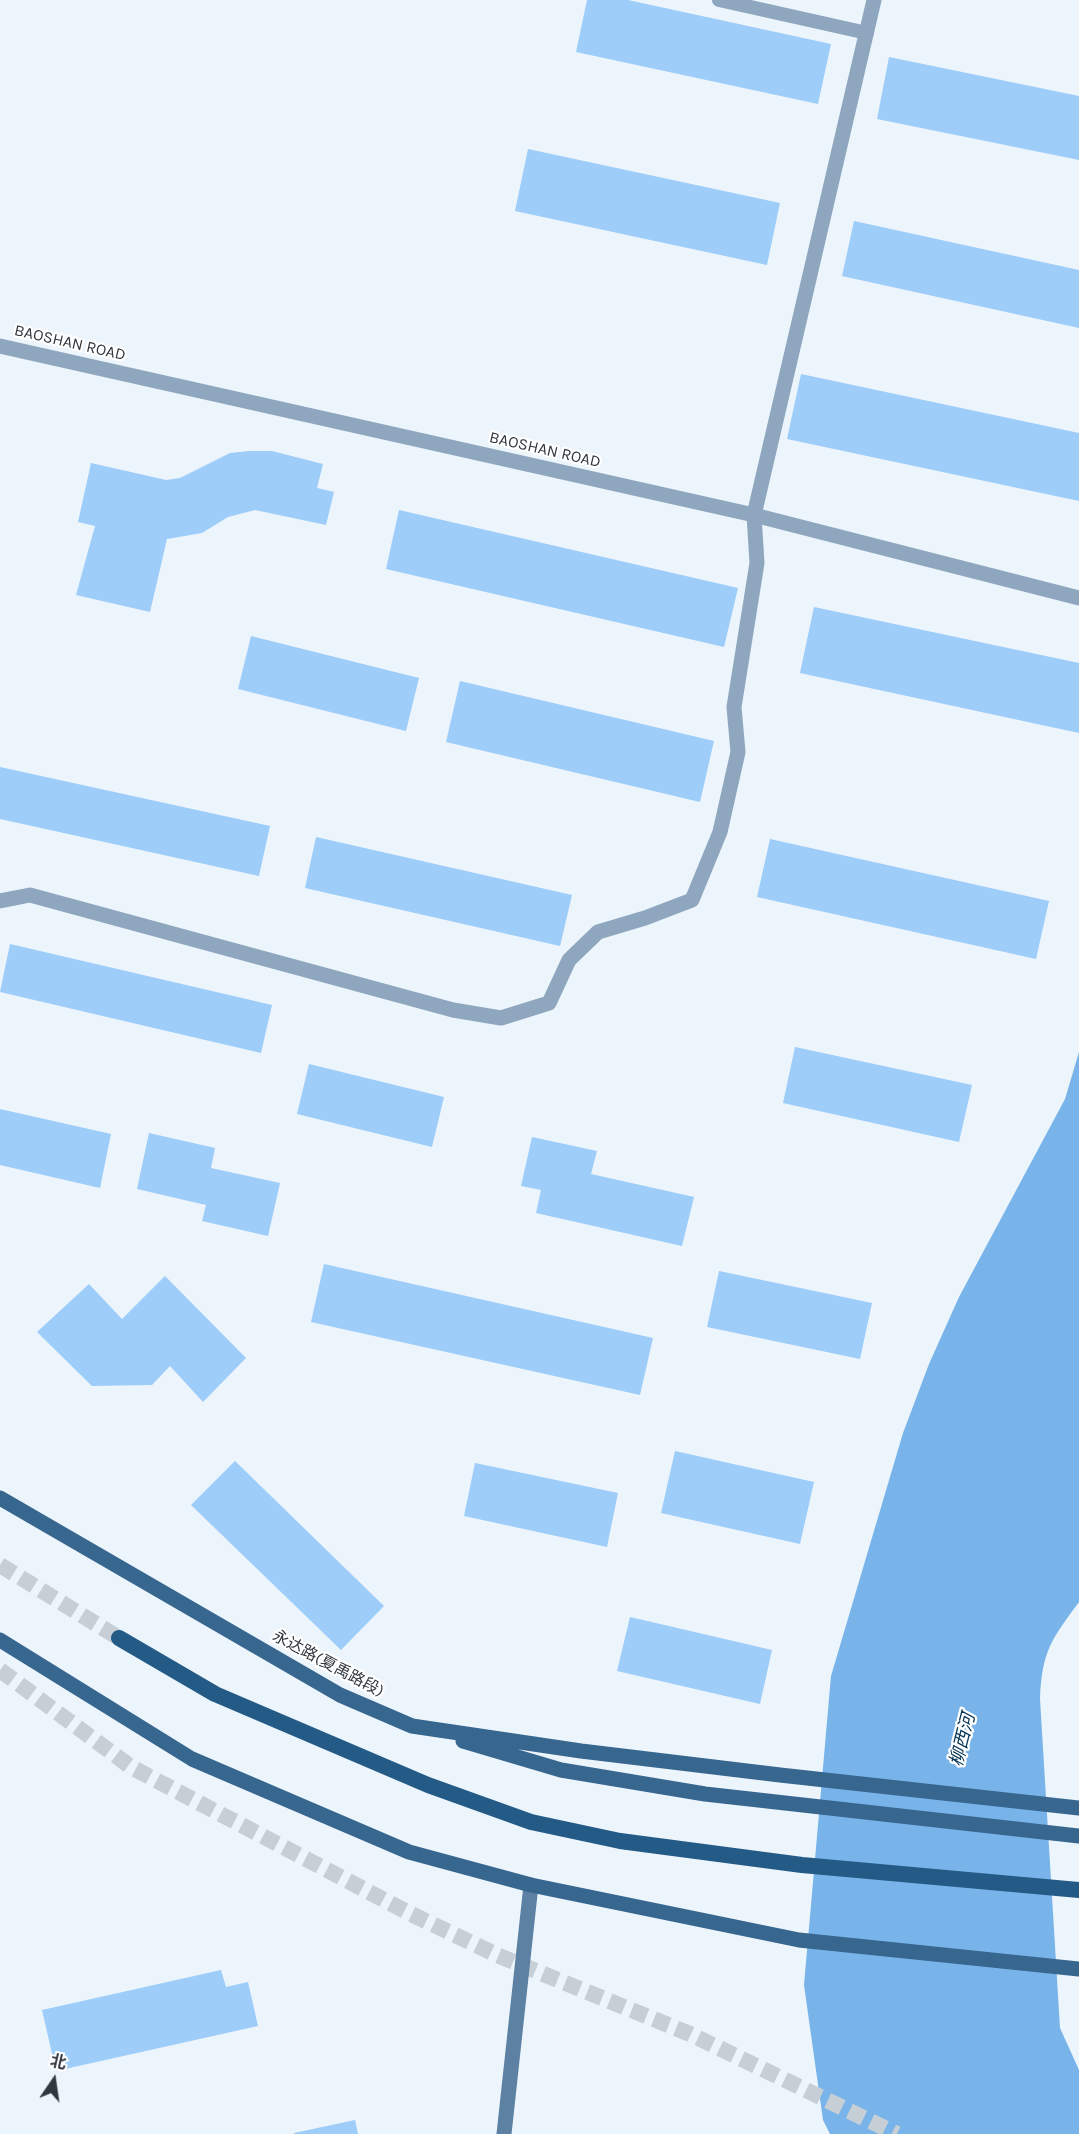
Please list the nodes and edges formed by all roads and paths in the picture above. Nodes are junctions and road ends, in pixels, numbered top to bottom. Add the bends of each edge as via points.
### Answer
1 (718, 0) edge
2 (874, 0) edge
3 (867, 33) junction
4 (0, 346) edge
5 (753, 515) junction
6 (1079, 598) edge
7 (0, 901) edge
8 (0, 1498) edge
9 (118, 1638) tunnel mouth
10 (0, 1640) edge
11 (412, 1726) junction
12 (1079, 1808) edge
13 (1079, 1836) edge
14 (531, 1885) junction
15 (1079, 1890) edge
16 (1079, 1968) edge
17 (504, 2134) edge

1 - 3 lane
2 - 3 street
3 - 5 street
4 - 5 street, BAOSHAN ROAD
5 - 6 street, BAOSHAN ROAD
5 - 7 street via 757,564 734,707 738,752 720,832 692,900 598,932 569,960 549,1002 501,1018 453,1010 30,895
8 - 11 main road, 永达路(夏禹路段) via 340,1695
9 - 15 highway via 215,1694 428,1785 531,1822 620,1841 802,1865
10 - 14 main road via 192,1759 409,1852
11 - 12 main road, 永达路(夏禹路段) via 581,1751
11 - 13 main road via 561,1770 790,1805
14 - 16 main road via 799,1940
14 - 17 main road

